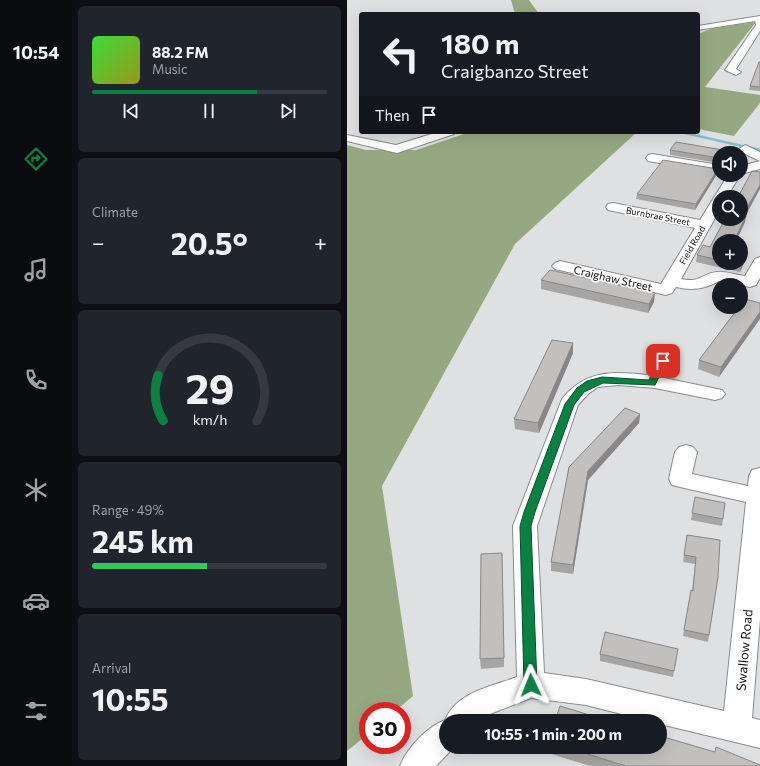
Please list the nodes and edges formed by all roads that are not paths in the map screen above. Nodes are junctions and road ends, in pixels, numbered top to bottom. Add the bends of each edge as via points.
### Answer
1 (759, 18) edge
2 (700, 28) edge
3 (736, 72) dead end
4 (443, 134) edge
5 (347, 138) edge
6 (748, 151) edge
7 (760, 157) edge
8 (652, 158) dead end
9 (760, 165) edge
10 (712, 168) edge
11 (748, 168) edge
12 (613, 207) dead end
13 (712, 212) edge
14 (704, 225) junction
15 (760, 262) edge
16 (560, 266) dead end
17 (668, 286) junction
18 (663, 361) dead end
19 (652, 383) junction
20 (715, 394) dead end
21 (686, 452) dead end
22 (759, 486) edge
23 (531, 685) junction
24 (466, 714) edge
25 (749, 732) edge
26 (439, 741) edge
27 (415, 766) edge

1 - 2 street
1 - 3 street via 760,25 730,70
4 - 5 street via 397,148
6 - 7 street
8 - 10 street
9 - 11 street
12 - 14 street, Burnbrae Street
13 - 14 street, Field Road
14 - 17 street, Field Road
15 - 17 street, Craighaw Street via 750,282 719,276 701,285
16 - 17 street, Craighaw Street
18 - 19 street
19 - 20 street
19 - 23 street via 602,380 581,390 569,404 525,526
21 - 22 street via 680,479
22 - 25 street, Swallow Road
23 - 24 street via 472,707
23 - 25 street via 586,692
26 - 27 street

